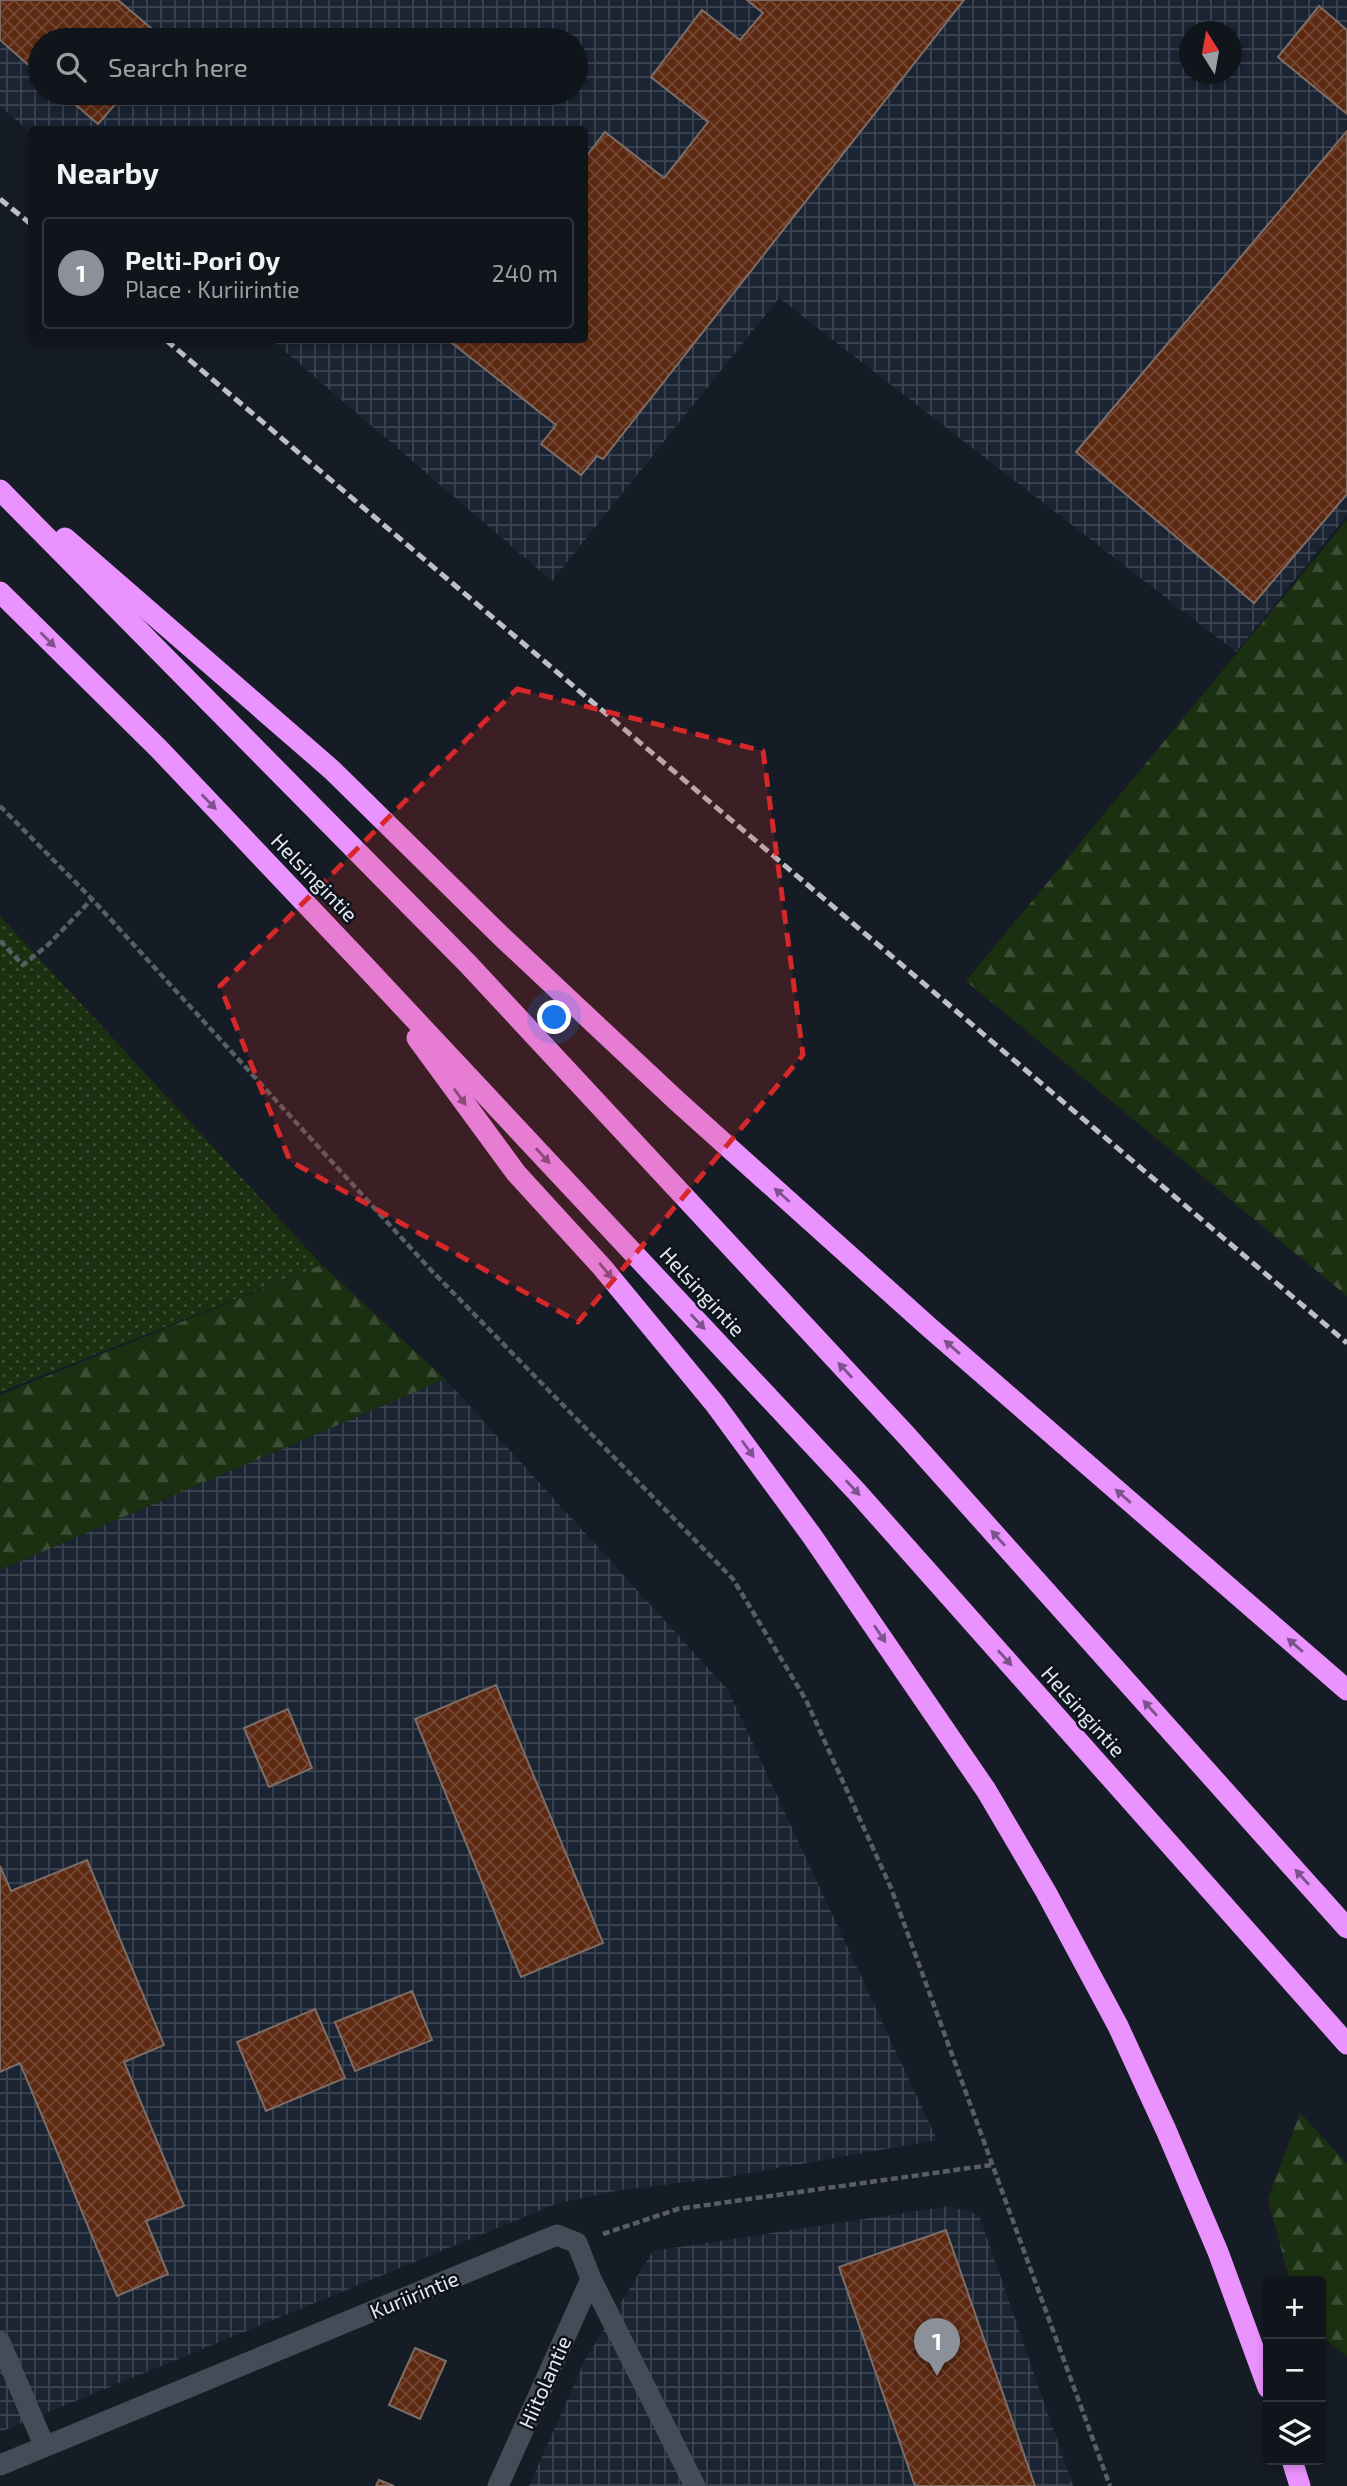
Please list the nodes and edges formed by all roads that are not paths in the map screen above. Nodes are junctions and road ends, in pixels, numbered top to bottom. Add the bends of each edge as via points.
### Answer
1 (0, 482) edge
2 (0, 490) edge
3 (0, 592) edge
4 (362, 963) junction
5 (1347, 1690) edge
6 (1347, 1928) edge
7 (1347, 2045) edge
8 (591, 2279) junction
9 (0, 2343) edge
10 (1263, 2374) edge
11 (44, 2445) junction
12 (0, 2465) edge
13 (1294, 2465) edge
14 (498, 2486) edge
15 (695, 2486) edge
16 (1300, 2486) edge

5 -> 1 highway via 930,1328 677,1101 332,770
6 -> 2 highway via 906,1435 468,964
3 -> 4 highway, Helsingintie via 159,749
4 -> 7 highway, Helsingintie via 857,1492
4 -> 10 highway via 516,1173 602,1267 715,1404 812,1536 986,1790 1118,2026 1218,2252
8 - 11 street, Kuriirintie via 578,2243 557,2235
8 - 14 street, Hiitolantie
8 - 15 street
9 - 11 street
11 - 12 street, Kuriirintie
13 - 16 highway

